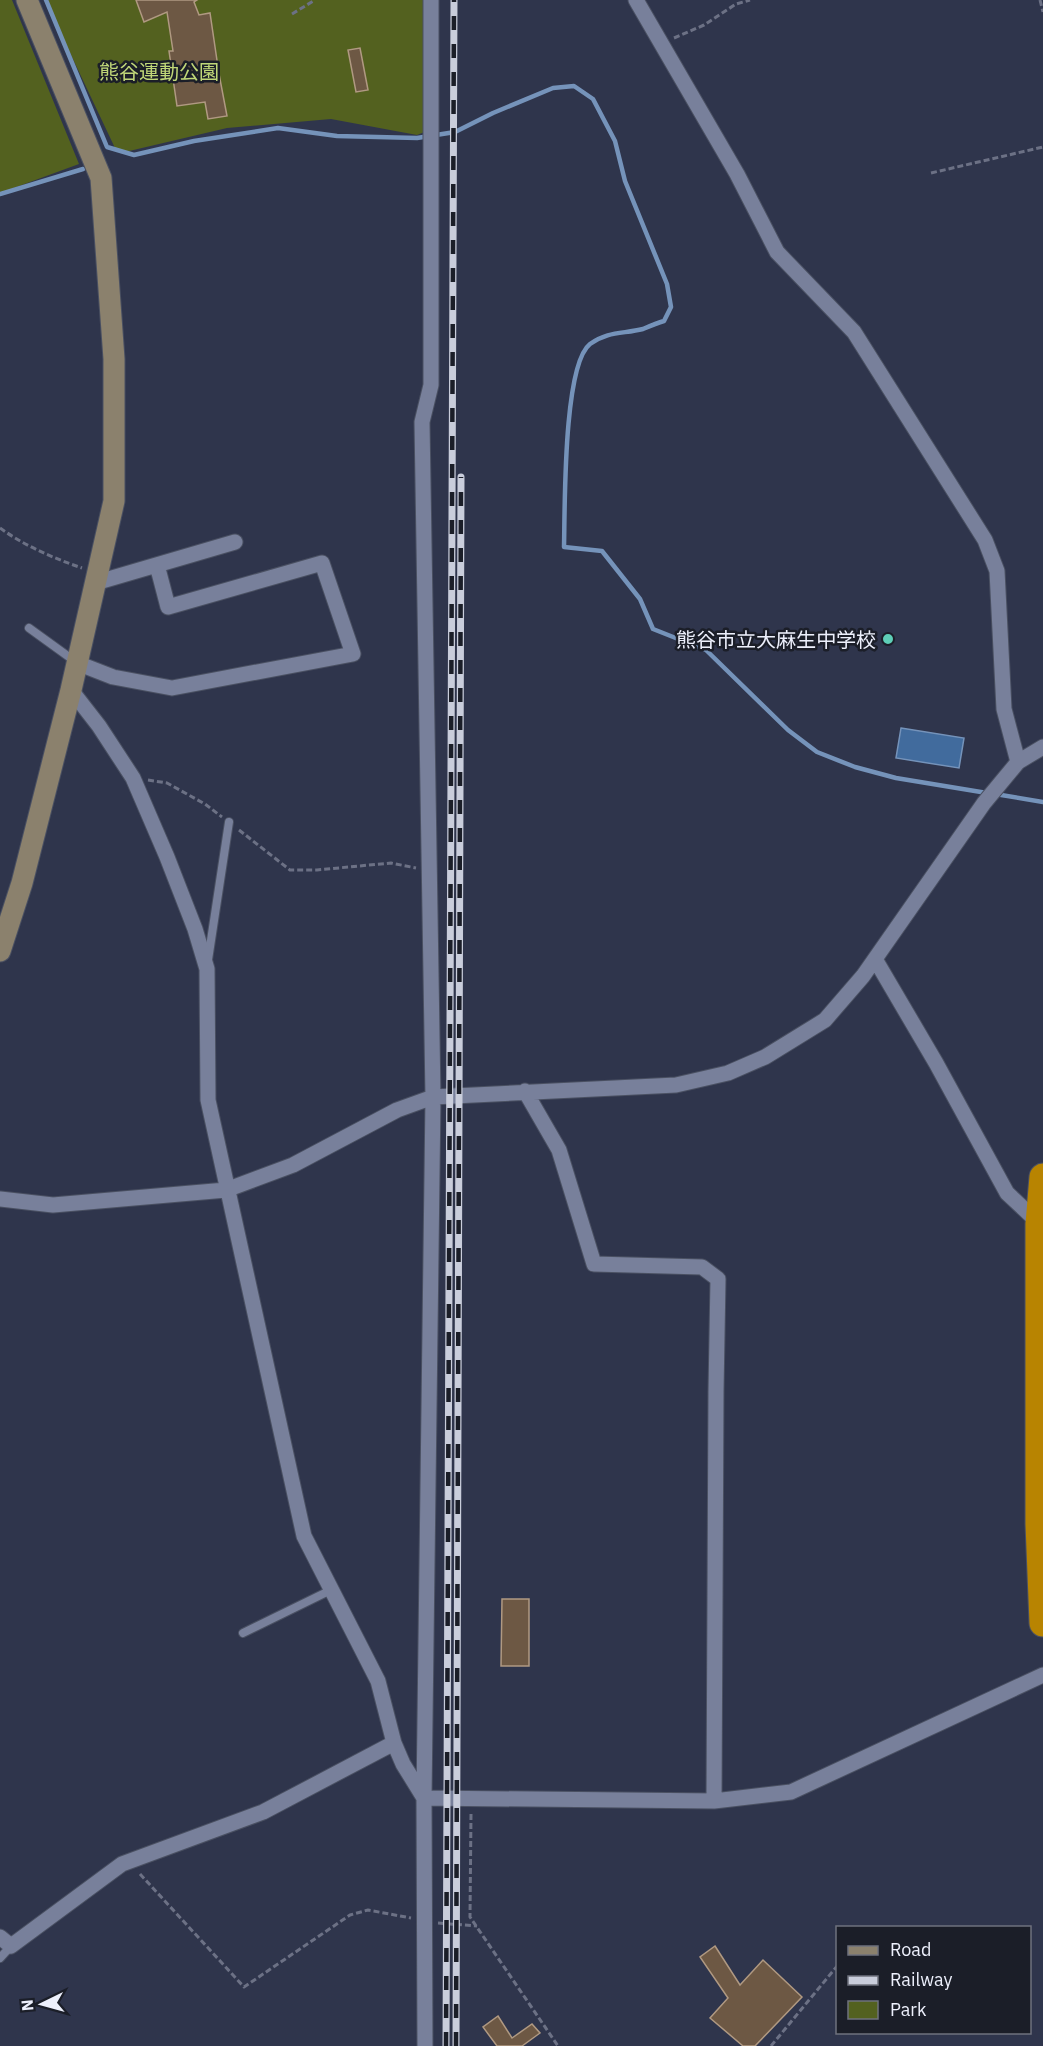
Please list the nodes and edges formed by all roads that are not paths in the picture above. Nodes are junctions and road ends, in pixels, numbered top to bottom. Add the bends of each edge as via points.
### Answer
1 (27, 0) edge
2 (430, 0) edge
3 (636, 0) edge
4 (235, 542) dead end
5 (156, 565) junction
6 (96, 578) junction
7 (29, 628) dead end
8 (77, 663) junction
9 (71, 690) junction
10 (1043, 747) edge
11 (1018, 762) junction
12 (229, 822) road end
13 (0, 951) edge
14 (875, 959) junction
15 (207, 969) junction
16 (525, 1091) junction
17 (433, 1097) junction
18 (1043, 1177) edge
19 (226, 1190) junction
20 (0, 1199) edge
21 (1041, 1224) edge
22 (331, 1590) junction
23 (1043, 1623) edge
24 (243, 1633) dead end
25 (1043, 1675) edge
26 (394, 1743) junction
27 (424, 1798) junction
28 (714, 1801) junction
29 (5, 1941) edge
30 (0, 1958) edge
31 (425, 2046) edge

1 - 6 street via 101,178 114,359 114,501
2 - 17 street via 431,385 422,422
3 - 11 street via 737,174 777,252 854,332 985,540 997,571 1004,709
4 - 5 street
5 - 6 street
5 - 8 street via 168,606 322,563 353,654 172,688 113,676
6 - 8 street
7 - 8 lane
8 - 9 street
9 - 13 street via 22,883
9 - 15 street via 133,778 188,909
10 - 11 street
11 - 14 street via 984,803
12 - 15 lane
14 - 16 street via 825,1020 765,1057 728,1073 676,1084 623,1089
14 - 21 street via 1007,1193
15 - 19 street via 208,1100
16 - 17 street
16 - 28 street via 559,1150 594,1264 702,1267 718,1279
17 - 19 street via 397,1110 292,1165
17 - 27 street
18 - 21 highway
19 - 20 street via 53,1205
19 - 22 street via 304,1536
21 - 23 highway via 1039,1524
22 - 24 lane
22 - 26 street via 378,1681
25 - 28 street via 791,1792
26 - 27 street
26 - 29 street via 263,1812 122,1864
27 - 28 street
27 - 31 street
29 - 30 lane

